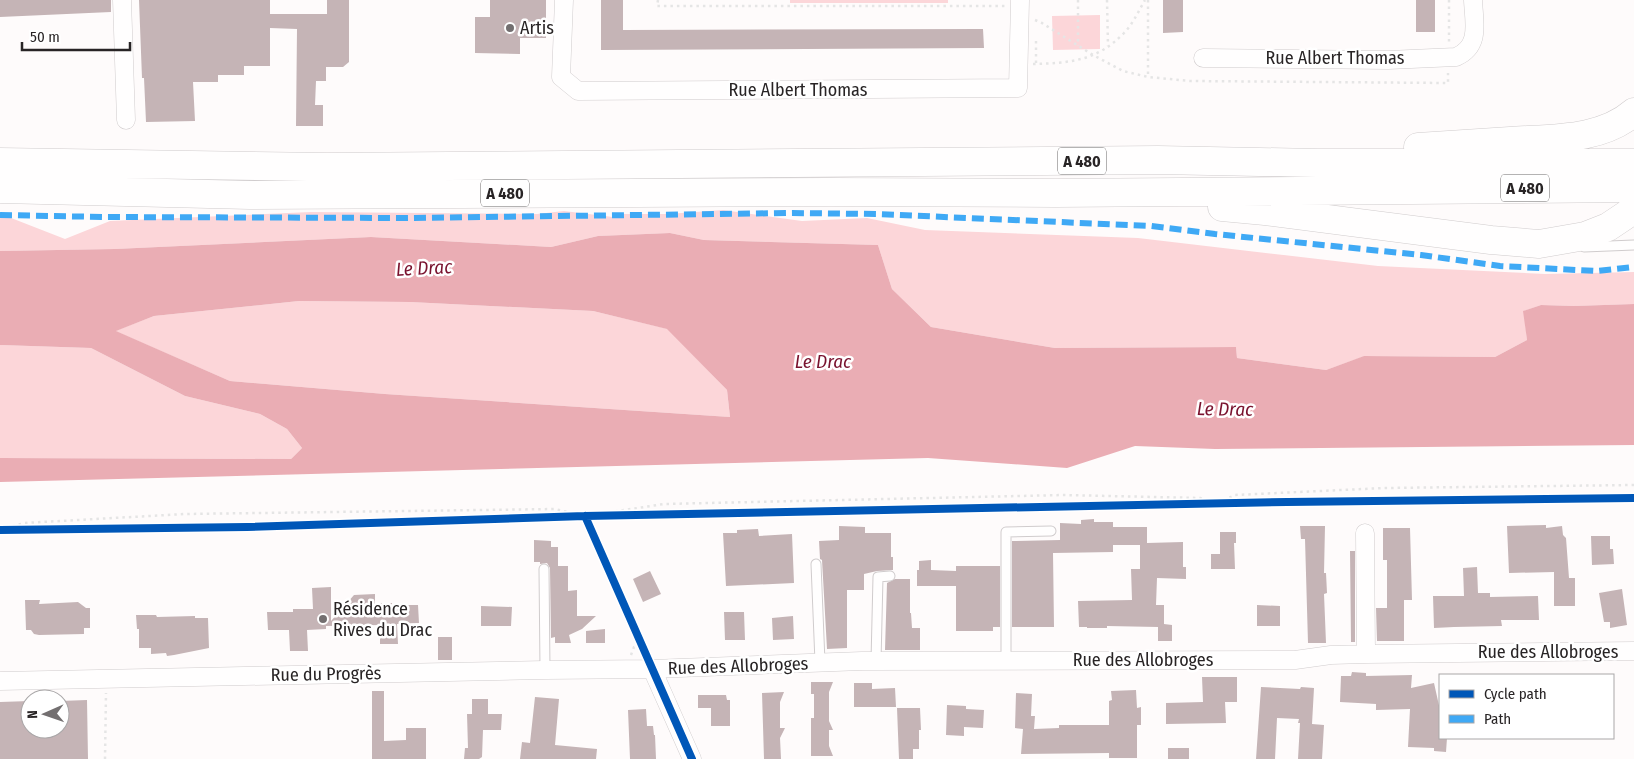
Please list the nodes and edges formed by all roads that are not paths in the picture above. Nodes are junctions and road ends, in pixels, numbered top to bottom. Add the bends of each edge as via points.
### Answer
1 (122, 0) edge
2 (564, 0) edge
3 (1474, 0) edge
4 (1019, 3) edge
5 (1203, 58) dead end
6 (1634, 112) edge
7 (126, 120) dead end
8 (0, 162) edge
9 (1634, 163) edge
10 (1317, 164) junction
11 (0, 189) edge
12 (1056, 193) junction
13 (1633, 199) edge
14 (1539, 244) junction
15 (1634, 245) edge
16 (1051, 531) dead end
17 (1365, 533) dead end
18 (816, 564) dead end
19 (544, 569) dead end
20 (890, 576) dead end
21 (1634, 652) edge
22 (1366, 654) junction
23 (1006, 660) junction
24 (876, 661) junction
25 (820, 662) junction
26 (652, 669) junction
27 (545, 670) junction
28 (0, 680) edge
29 (692, 759) edge

1 - 7 street
2 - 4 street, Rue Albert Thomas via 561,77 578,91 1018,88
3 - 5 street, Rue Albert Thomas via 1471,46 1466,53 1456,57 1388,60
6 - 10 highway via 1605,129 1568,137 1340,151
8 - 10 highway, A 480 via 327,167 1148,160
9 - 10 highway, A 480
11 - 12 highway, A 480 via 250,194
12 - 13 highway, A 480
12 - 14 highway via 1265,211
13 - 14 highway via 1608,226 1585,236
14 - 15 lane
16 - 23 lane via 1006,532
17 - 22 street
18 - 25 lane
19 - 27 lane
20 - 24 lane via 878,577
21 - 22 street, Rue des Allobroges
22 - 23 street, Rue des Allobroges via 1295,660
23 - 24 street, Rue des Allobroges
24 - 25 street, Rue des Allobroges
25 - 26 street, Rue des Allobroges
26 - 27 street, Rue du Progrès
26 - 29 street
27 - 28 street, Rue du Progrès

